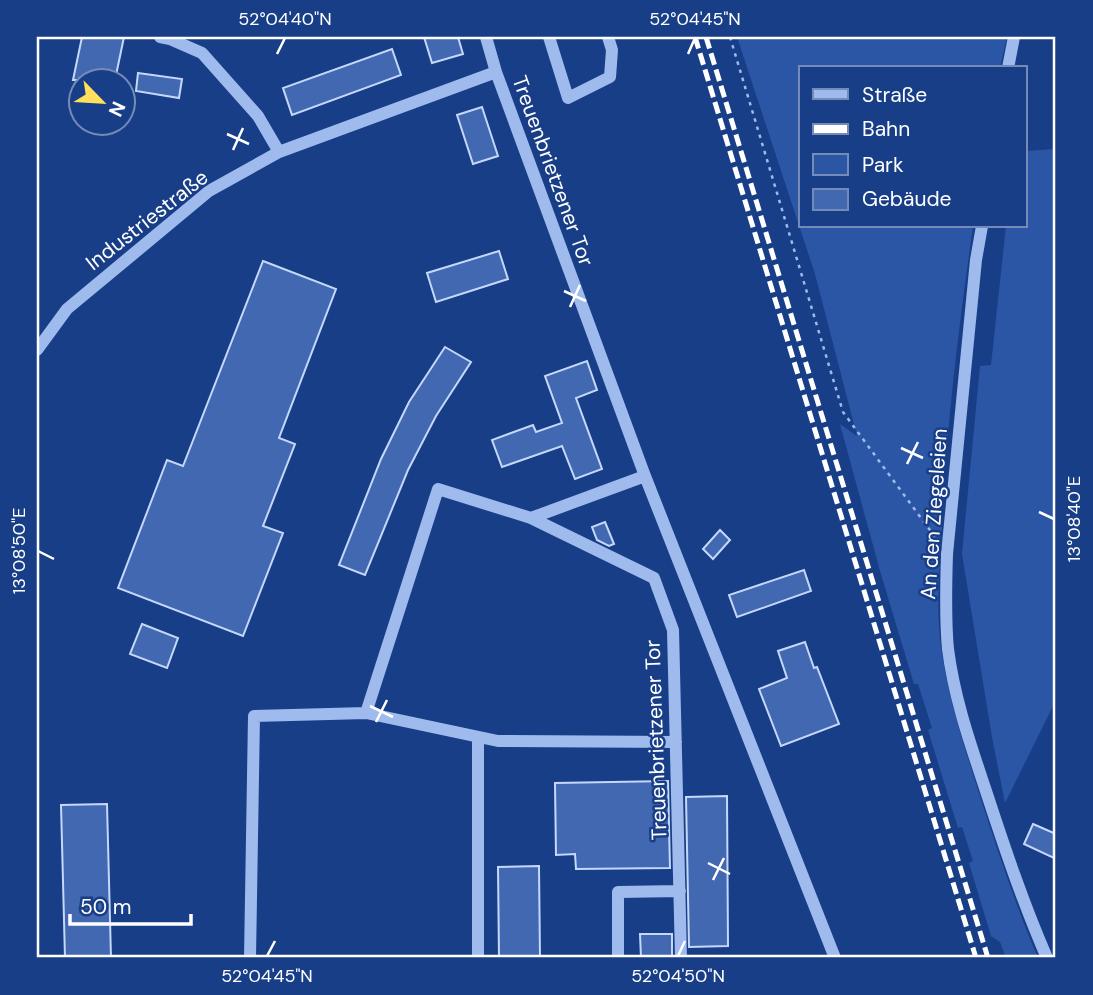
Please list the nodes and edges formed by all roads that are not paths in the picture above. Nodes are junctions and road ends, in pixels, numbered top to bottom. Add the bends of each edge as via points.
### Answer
1 (160, 37) edge
2 (486, 37) edge
3 (549, 37) edge
4 (608, 37) edge
5 (1014, 37) edge
6 (1008, 66) edge
7 (496, 72) junction
8 (279, 152) junction
9 (982, 228) edge
10 (37, 350) edge
11 (645, 476) junction
12 (531, 517) junction
13 (366, 713) junction
14 (478, 737) junction
15 (676, 742) junction
16 (680, 891) junction
17 (250, 958) edge
18 (478, 958) edge
19 (618, 958) edge
20 (681, 958) edge
21 (835, 958) edge
22 (1047, 958) edge

1 - 8 street via 202,53 258,116
2 - 7 street, Treuenbrietzener Tor
3 - 4 street via 568,98 610,77
5 - 6 street
7 - 8 street, Industriestraße
7 - 11 street, Treuenbrietzener Tor
8 - 10 street, Industriestraße via 209,191 67,309
9 - 22 street, An den Ziegeleien via 947,554 947,637 971,745
11 - 12 street
11 - 21 street, Treuenbrietzener Tor
12 - 13 street, Treuenbrietzener Tor via 438,489
12 - 15 street, Treuenbrietzener Tor via 654,578 673,630
13 - 14 street
13 - 17 street via 254,716
14 - 15 street
14 - 18 street
15 - 16 street, Treuenbrietzener Tor
16 - 19 street via 618,892
16 - 20 street, Treuenbrietzener Tor

